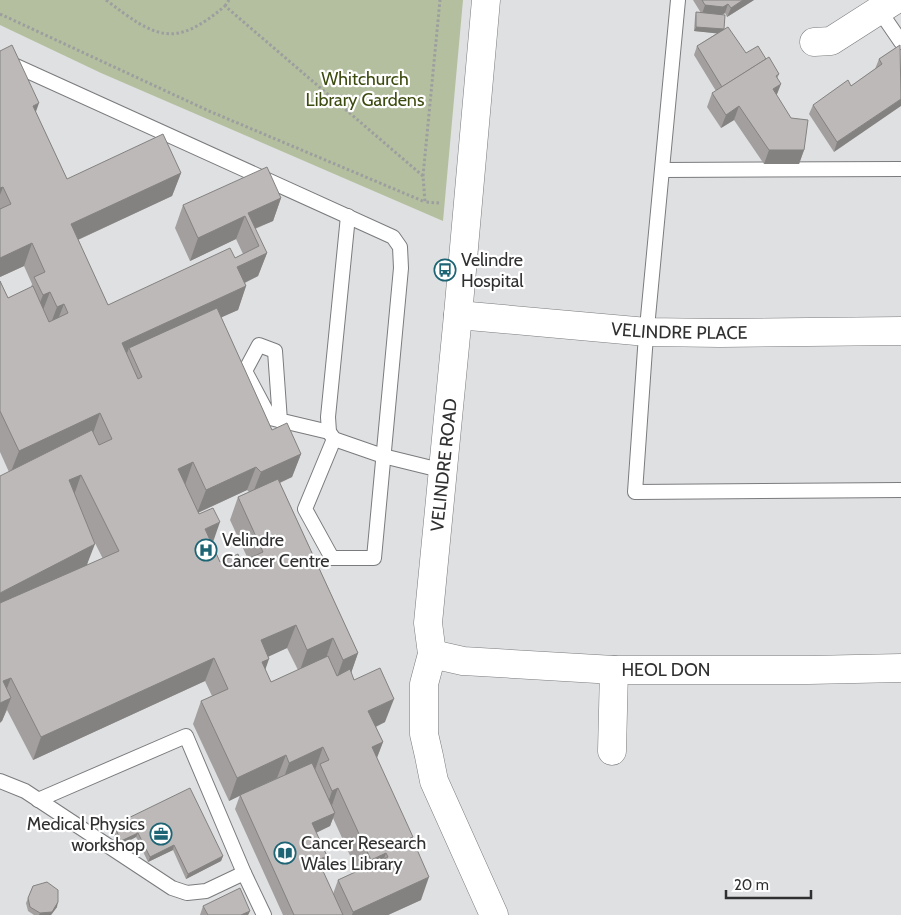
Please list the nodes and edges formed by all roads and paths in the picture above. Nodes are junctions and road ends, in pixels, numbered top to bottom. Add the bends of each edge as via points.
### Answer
1 (106, 0) edge
2 (229, 0) edge
3 (440, 0) edge
4 (486, 0) edge
5 (678, 0) edge
6 (882, 3) edge
7 (225, 6) junction
8 (0, 14) edge
9 (814, 42) dead end
10 (901, 42) edge
11 (0, 60) edge
12 (663, 170) junction
13 (901, 170) edge
14 (423, 176) junction
15 (425, 202) junction
16 (468, 206) junction
17 (348, 216) junction
18 (458, 315) junction
19 (901, 331) edge
20 (647, 332) junction
21 (280, 421) junction
22 (331, 435) junction
23 (383, 456) junction
24 (444, 471) junction
25 (901, 490) edge
26 (432, 654) junction
27 (901, 668) edge
28 (614, 670) junction
29 (612, 751) dead end
30 (0, 781) edge
31 (38, 800) junction
32 (244, 873) junction
33 (264, 915) edge
34 (494, 915) edge

1 - 7 path via 138,24 163,34 191,28 208,20
2 - 7 path
3 - 14 path
4 - 16 street, VELINDRE ROAD
5 - 12 lane
6 - 9 street via 831,41
6 - 10 lane
7 - 14 path
8 - 15 path via 209,111
11 - 17 lane
12 - 13 lane
12 - 20 lane
14 - 15 path
15 - 16 path
16 - 18 street, VELINDRE ROAD
17 - 22 lane via 328,416
17 - 23 lane via 392,237 400,247 401,268
18 - 20 street, VELINDRE PLACE
18 - 24 street, VELINDRE ROAD
19 - 20 street, VELINDRE PLACE
20 - 25 lane via 635,492
21 - 21 lane via 270,418 245,371 260,345 275,351
21 - 22 lane
22 - 23 lane
22 - 23 lane via 305,509 332,558 374,558
23 - 24 lane
24 - 26 street, VELINDRE ROAD via 428,623
26 - 28 street, HEOL DON via 464,661
26 - 34 street, VELINDRE ROAD via 424,684 424,734 434,780
27 - 28 street, HEOL DON
28 - 29 street
30 - 31 lane
31 - 32 lane via 172,888 187,893 206,891
31 - 32 lane via 186,736
32 - 33 lane

